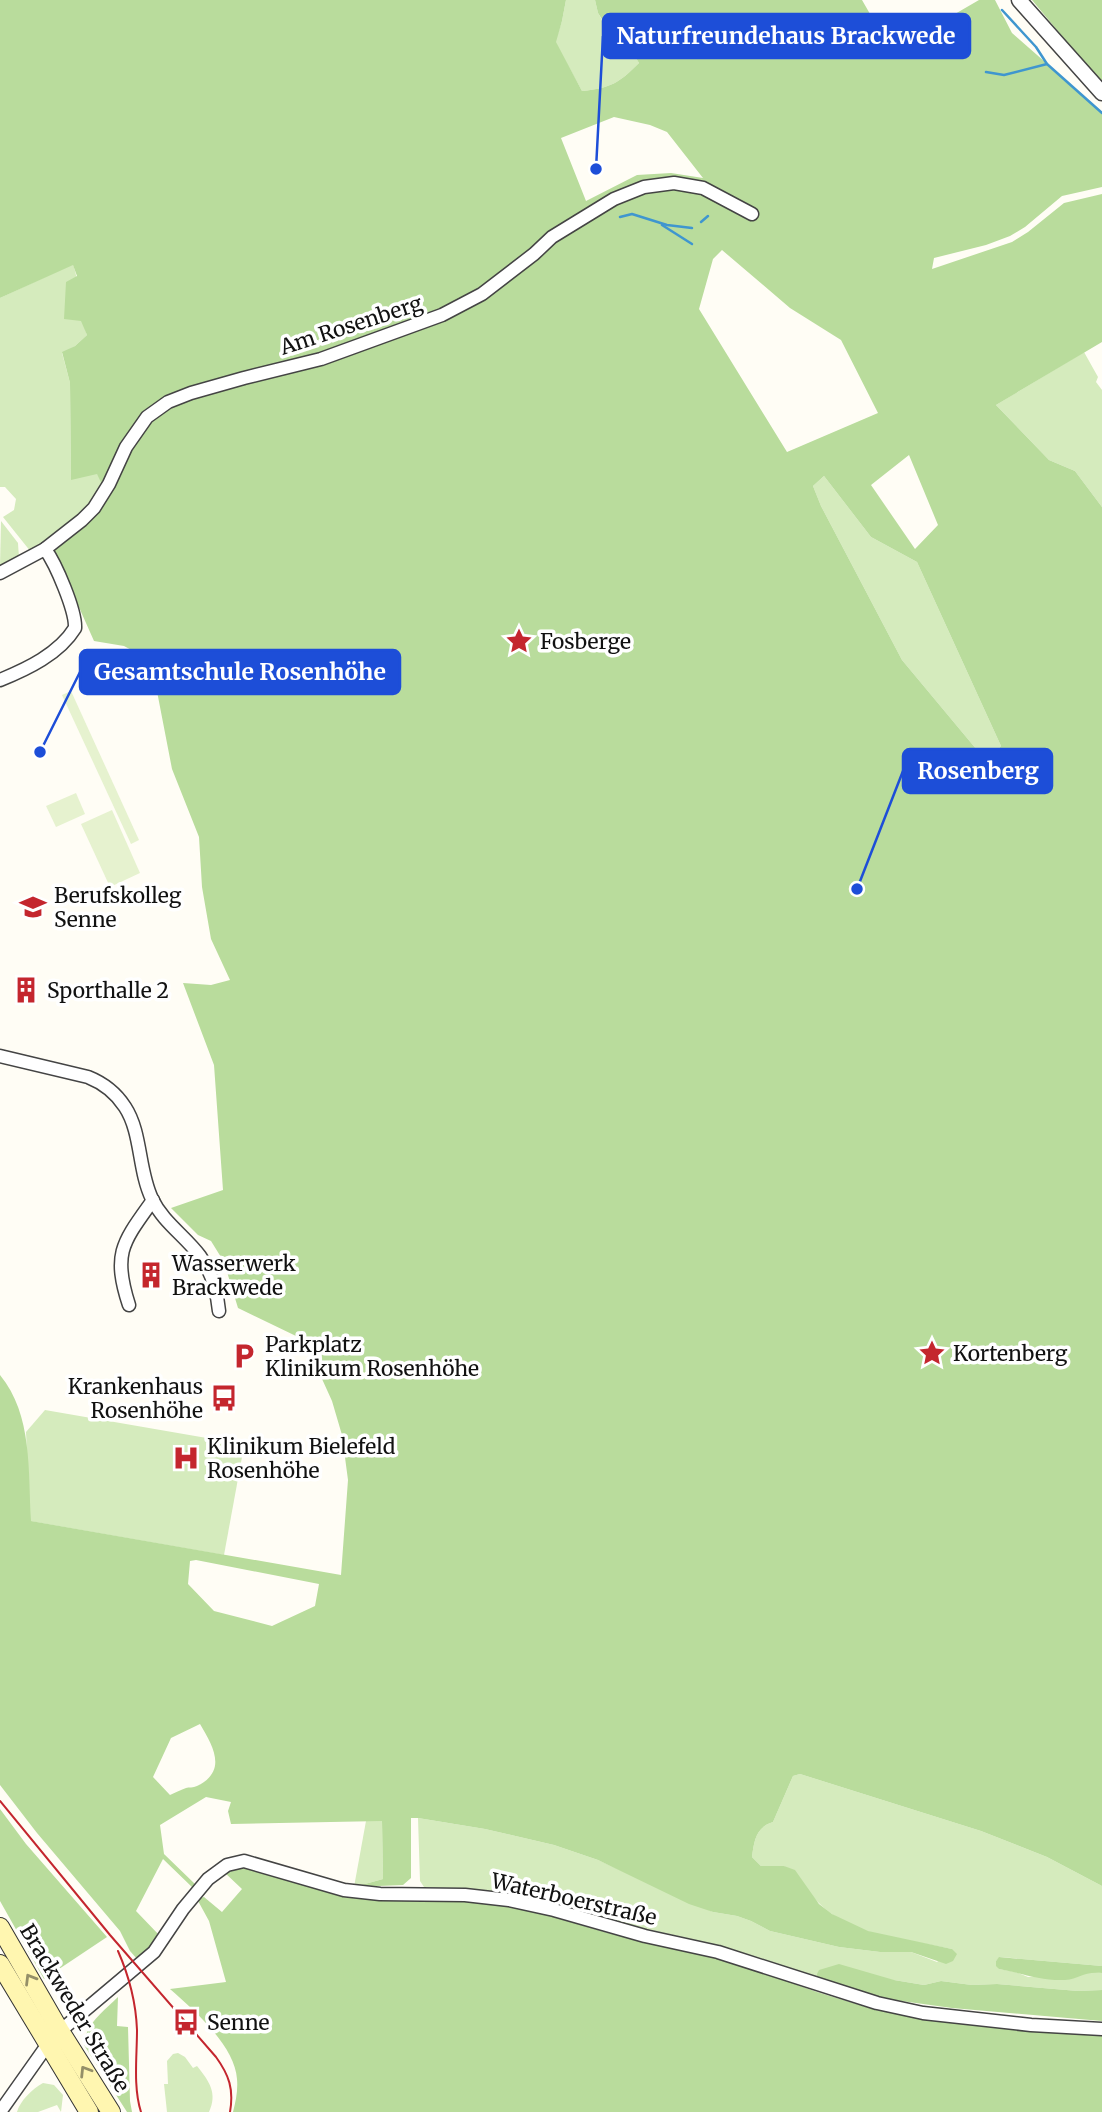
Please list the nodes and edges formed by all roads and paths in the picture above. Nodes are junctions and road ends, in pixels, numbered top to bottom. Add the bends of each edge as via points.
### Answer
1 (1018, 0) edge
2 (1102, 93) edge
3 (752, 214) dead end
4 (46, 550) junction
5 (0, 573) edge
6 (0, 680) edge
7 (0, 1056) edge
8 (153, 1200) junction
9 (129, 1306) dead end
10 (219, 1311) dead end
11 (0, 1927) edge
12 (0, 1964) edge
13 (1102, 2029) edge
14 (54, 2037) junction
15 (1, 2112) edge
16 (89, 2112) edge
17 (111, 2112) edge

1 - 2 street
3 - 4 street, Am Rosenberg via 703,188 674,183 643,187 552,237 482,294 442,315 321,359 168,402 147,417 94,508
4 - 5 street, Am Rosenberg
4 - 6 street via 75,617 75,628 51,653
7 - 8 street via 88,1077 117,1097 132,1121
8 - 9 street via 121,1255 121,1279
8 - 10 street via 205,1263
14 -> 11 main road, Brackweder Straße
12 - 14 main road, Brackweder Straße
13 - 14 street, Waterboerstraße via 912,2011 718,1952 531,1905 486,1896 344,1890 244,1861 217,1870 154,1952
14 - 15 street, Waterboerstraße
14 - 16 main road, Brackweder Straße
17 -> 14 main road, Brackweder Straße

